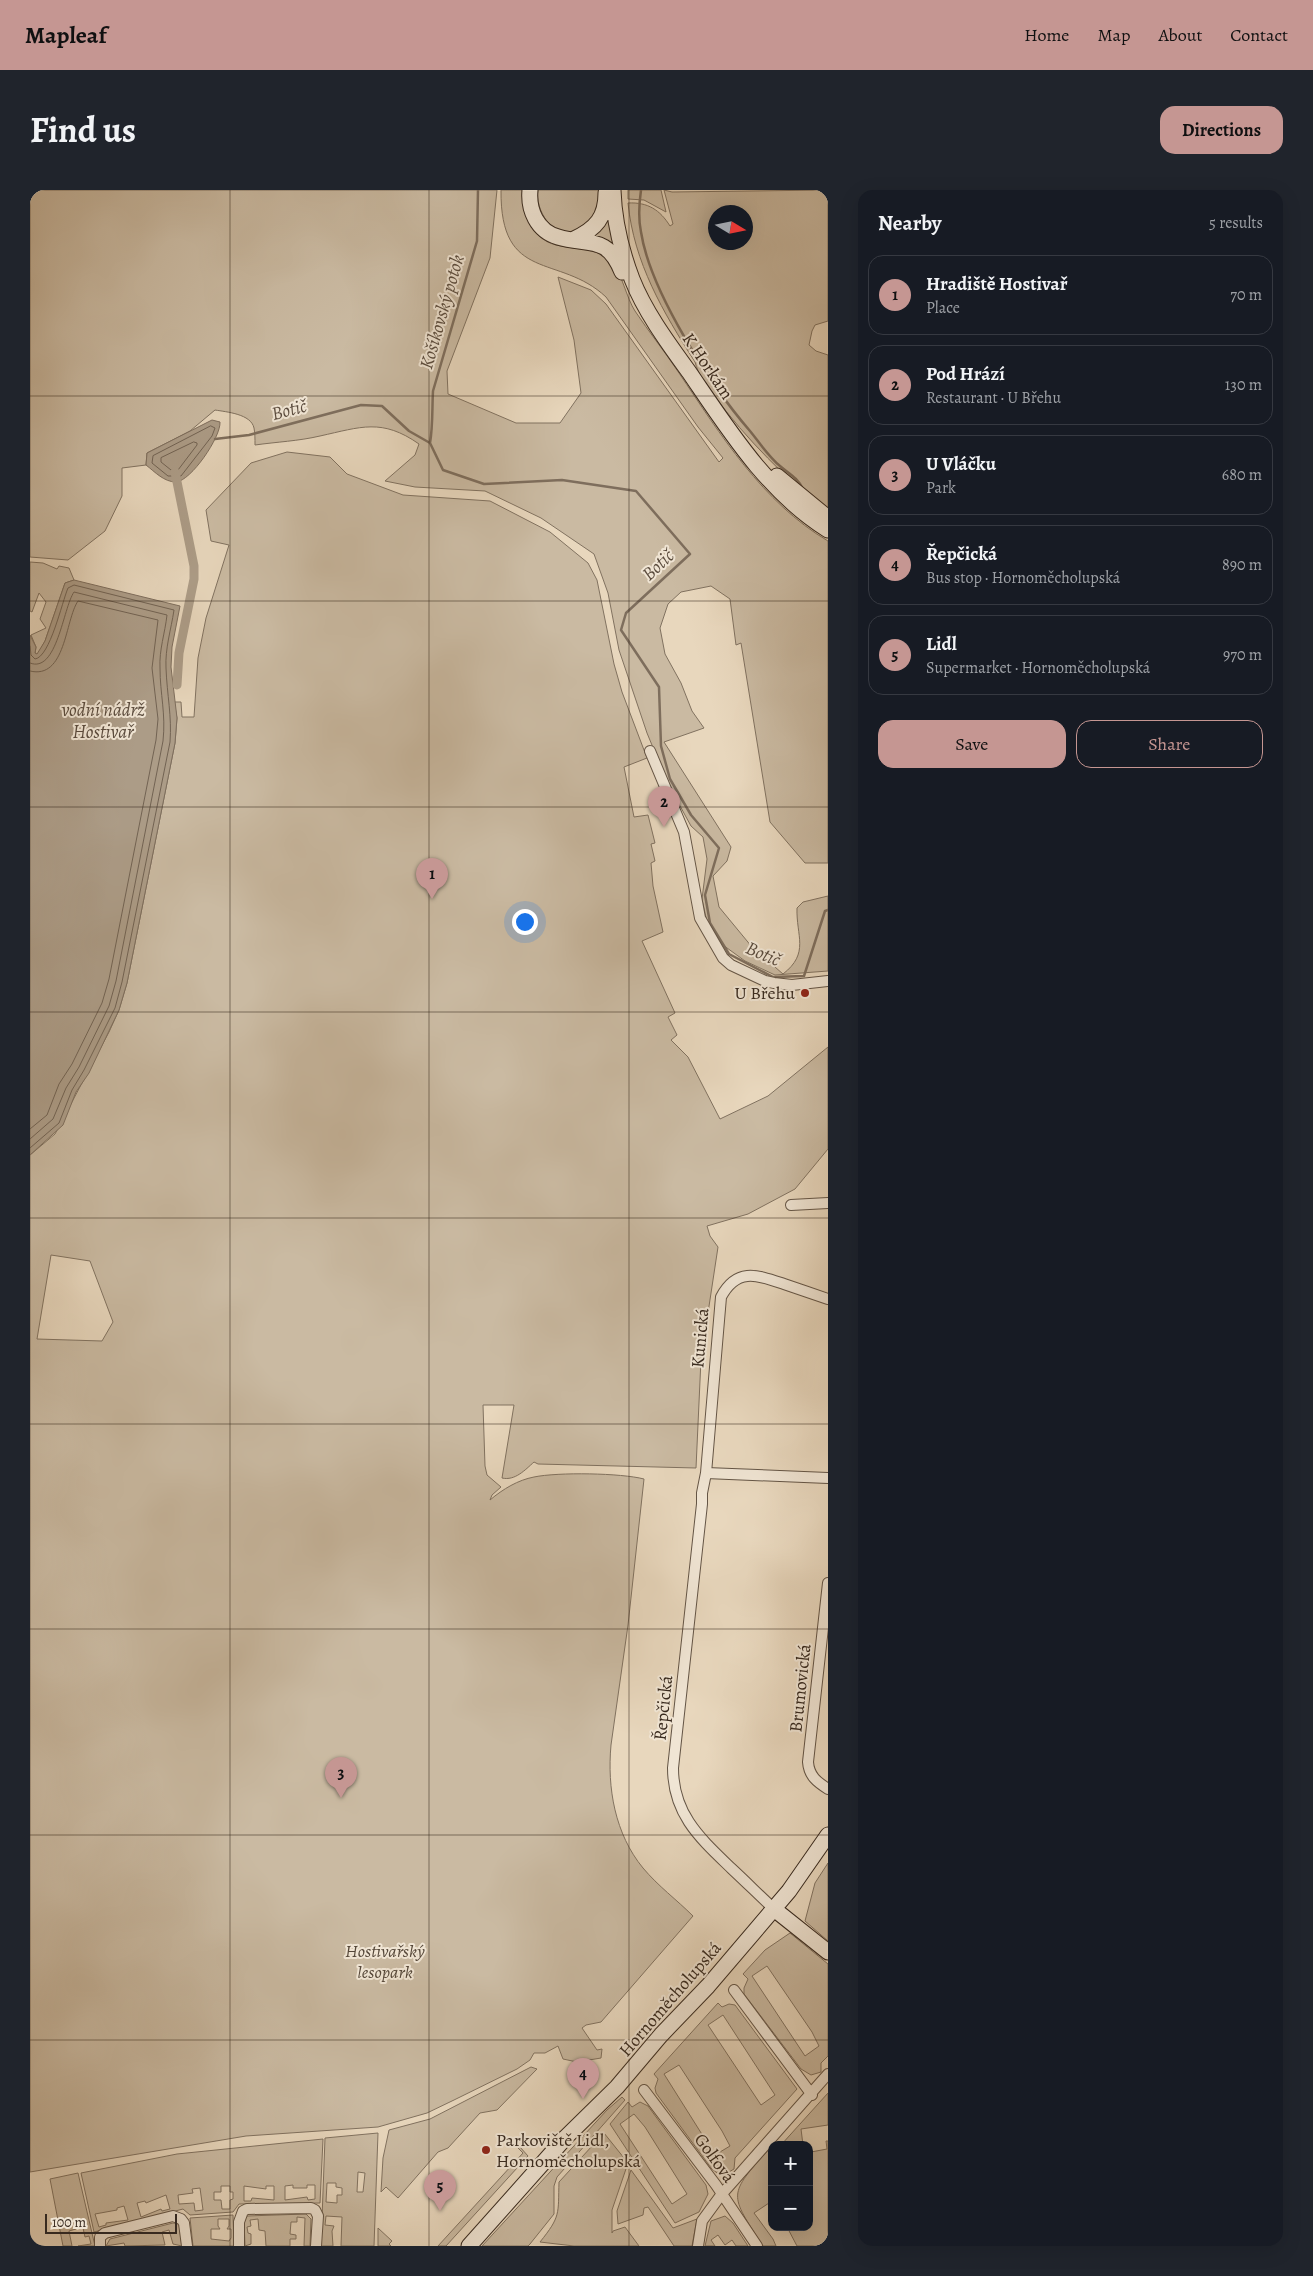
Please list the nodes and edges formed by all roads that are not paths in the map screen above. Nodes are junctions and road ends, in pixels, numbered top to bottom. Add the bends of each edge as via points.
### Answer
1 (530, 190) edge
2 (606, 190) edge
3 (614, 190) edge
4 (574, 239) junction
5 (641, 298) junction
6 (762, 470) junction
7 (828, 518) edge
8 (828, 530) edge
9 (650, 751) dead end
10 (828, 981) edge
11 (828, 1203) edge
12 (791, 1205) dead end
13 (828, 1299) edge
14 (706, 1473) junction
15 (828, 1478) edge
16 (828, 1583) edge
17 (828, 1789) edge
18 (828, 1835) edge
19 (774, 1909) junction
20 (828, 1952) edge
21 (734, 1990) dead end
22 (828, 2074) edge
23 (644, 2090) dead end
24 (812, 2095) junction
25 (721, 2195) junction
26 (100, 2246) edge
27 (187, 2246) edge
28 (239, 2246) edge
29 (316, 2246) edge
30 (469, 2246) edge
31 (698, 2246) edge
32 (757, 2246) edge

1 - 4 main road via 532,212 541,226 557,237
2 - 4 main road via 601,220
3 - 5 main road, K Horkám via 620,239
4 - 5 main road via 610,252
5 - 6 main road, K Horkám via 728,428
6 - 7 main road via 780,476 801,498
6 - 8 main road, K Horkám via 789,500
9 - 10 street via 684,832 698,913 720,955 727,962 765,981 792,985
11 - 12 street
13 - 14 street, Kunická via 755,1275 736,1279 724,1291 719,1303
14 - 15 street
14 - 19 street, Řepčická via 673,1768 674,1784 684,1816 698,1836
16 - 17 street, Brumovická via 808,1762 814,1778
18 - 19 main road, Hornoměcholupská
19 - 20 main road
19 - 30 main road, Hornoměcholupská via 633,2069 566,2137
21 - 24 street
22 - 24 street
23 - 25 street, Golfová
24 - 25 street
25 - 31 street via 702,2221
25 - 32 street, Golfová
26 - 27 street via 100,2238 105,2233 172,2216 184,2223
28 - 29 street via 239,2222 243,2211 310,2208 318,2216

